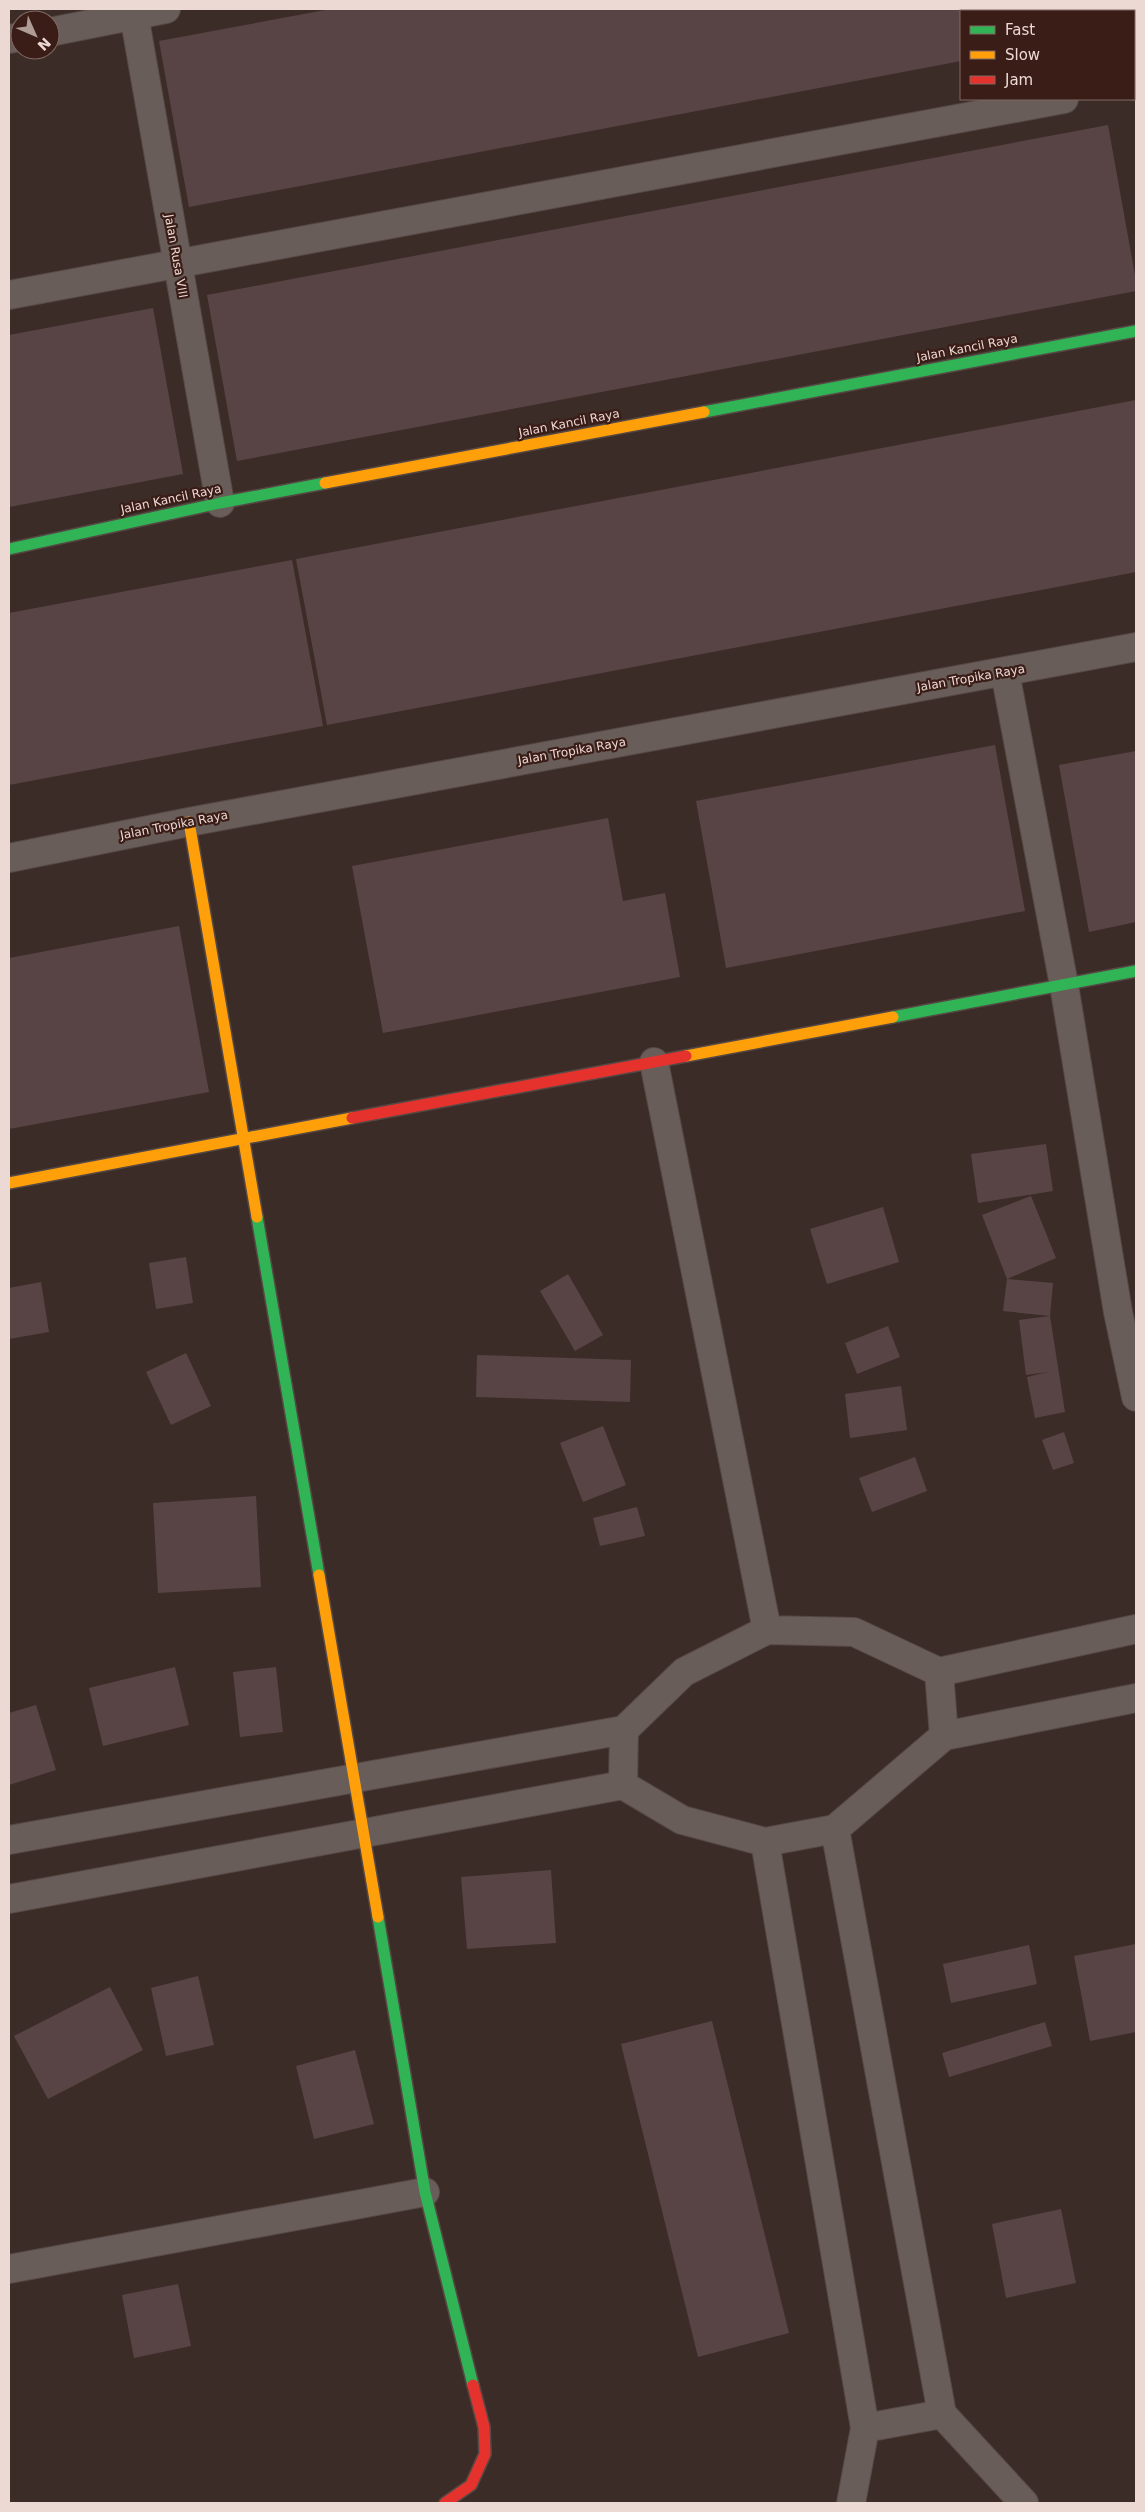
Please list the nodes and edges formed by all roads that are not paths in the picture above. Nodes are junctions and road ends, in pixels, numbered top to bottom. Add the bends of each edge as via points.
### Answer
1 (166, 9) edge
2 (134, 12) edge
3 (60, 30) edge
4 (1059, 100) edge
5 (178, 264) junction
6 (9, 295) edge
7 (1136, 331) edge
8 (220, 502) junction
9 (9, 549) edge
10 (1136, 647) edge
11 (1004, 672) junction
12 (189, 822) junction
13 (9, 858) edge
14 (1136, 971) edge
15 (1064, 985) junction
16 (654, 1062) junction
17 (244, 1139) junction
18 (9, 1183) edge
19 (1136, 1397) edge
20 (1136, 1629) edge
21 (767, 1630) junction
22 (939, 1672) junction
23 (1136, 1698) edge
24 (624, 1730) junction
25 (944, 1736) junction
26 (354, 1778) junction
27 (623, 1785) junction
28 (835, 1829) junction
29 (363, 1833) junction
30 (9, 1840) edge
31 (764, 1842) junction
32 (9, 1899) edge
33 (425, 2192) junction
34 (9, 2269) edge
35 (942, 2414) junction
36 (865, 2428) junction
37 (445, 2503) edge
38 (851, 2503) edge
39 (1024, 2503) edge

1 - 2 street
2 - 3 street
2 - 5 street, Jalan Rusa VIII
4 - 5 street
5 - 6 street
5 - 8 street, Jalan Rusa VIII
7 - 8 street, Jalan Kancil Raya
8 - 9 street, Jalan Kancil Raya
10 - 11 street, Jalan Tropika Raya
11 - 12 street, Jalan Tropika Raya
11 - 15 street
12 - 13 street, Jalan Tropika Raya
12 - 17 street
14 - 15 street
15 - 16 street
15 - 19 street via 1118,1312
16 - 17 street
16 - 21 street
17 - 18 street
17 - 26 street
20 - 22 street
21 - 22 street via 854,1632
21 - 24 street via 684,1672
22 - 25 street
23 - 25 street
24 - 26 street
24 - 27 street
25 - 28 street
26 - 29 street
26 - 30 street
27 - 29 street
27 - 31 street via 682,1820
28 - 31 street
28 - 35 street
29 - 32 street
29 - 33 street
31 - 36 street
33 - 34 street
33 - 37 street via 484,2427 485,2454 471,2485
35 - 36 street
35 - 39 street
36 - 38 street

